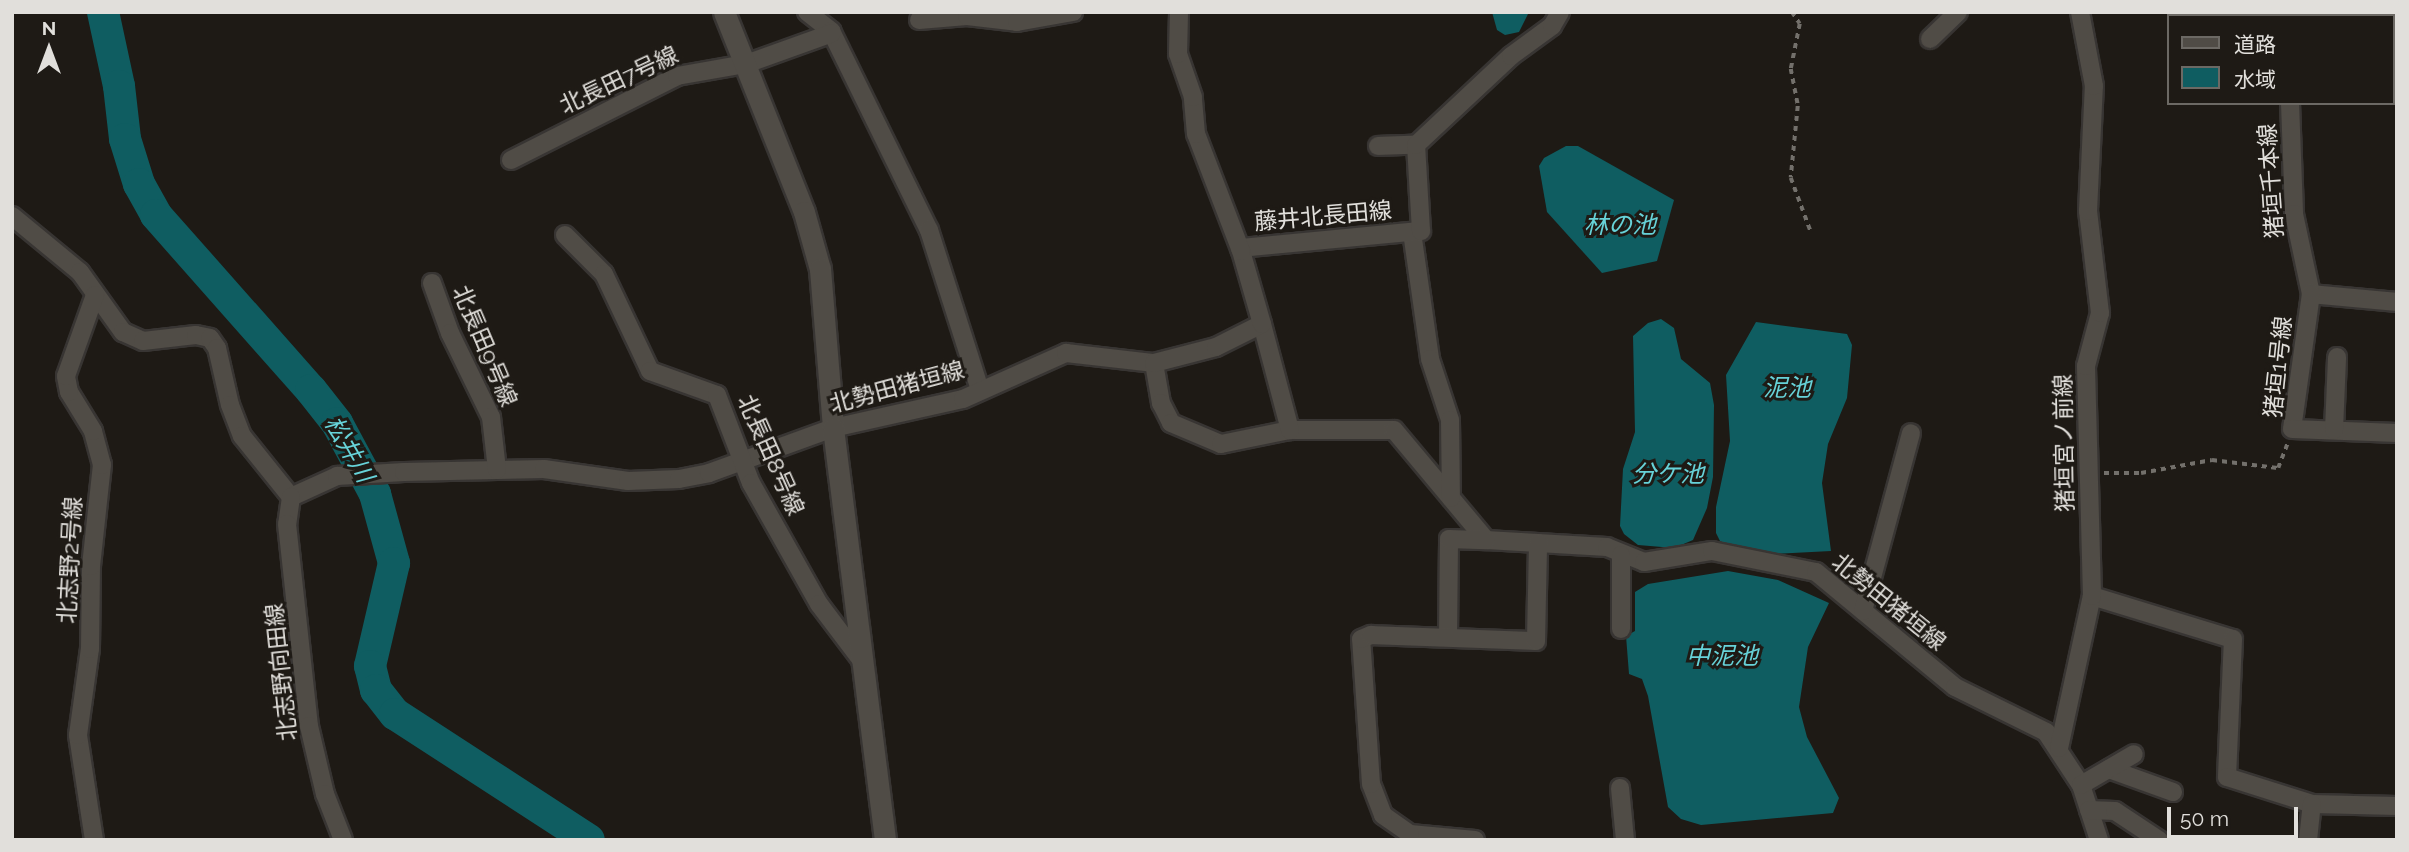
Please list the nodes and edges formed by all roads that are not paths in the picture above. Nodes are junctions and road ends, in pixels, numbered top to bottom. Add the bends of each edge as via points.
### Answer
1 (724, 12) edge
2 (807, 12) edge
3 (1073, 12) edge
4 (1179, 12) edge
5 (1560, 12) edge
6 (1958, 12) edge
7 (2080, 12) edge
8 (919, 20) dead end
9 (832, 33) junction
10 (1930, 39) dead end
11 (746, 64) junction
12 (2290, 105) edge
13 (1416, 145) junction
14 (1378, 146) dead end
15 (511, 160) dead end
16 (12, 216) edge
17 (1412, 232) junction
18 (565, 235) dead end
19 (1240, 248) junction
20 (432, 283) dead end
21 (2311, 294) junction
22 (95, 295) junction
23 (2397, 302) edge
24 (1262, 324) junction
25 (2337, 357) dead end
26 (1154, 363) junction
27 (980, 390) junction
28 (833, 428) junction
29 (1290, 430) junction
30 (2334, 430) junction
31 (1911, 433) dead end
32 (2397, 433) edge
33 (742, 462) junction
34 (497, 470) junction
35 (290, 497) junction
36 (1451, 498) junction
37 (1486, 540) junction
38 (1538, 543) junction
39 (1621, 555) junction
40 (2092, 596) junction
41 (1863, 611) junction
42 (1621, 629) dead end
43 (1448, 637) junction
44 (862, 661) junction
45 (2060, 748) junction
46 (2134, 754) dead end
47 (2109, 769) junction
48 (2081, 785) junction
49 (1620, 788) dead end
50 (2173, 792) dead end
51 (2312, 804) junction
52 (2397, 806) edge
53 (2089, 810) junction
54 (1420, 838) edge
55 (94, 840) edge
56 (343, 840) edge
57 (885, 840) edge
58 (1475, 840) edge
59 (1625, 840) edge
60 (2099, 840) edge
61 (2159, 840) edge
62 (2308, 840) edge

1 - 11 street
2 - 9 street
3 - 8 street via 1017,22 967,16
4 - 19 street via 1178,54 1193,97 1196,135
5 - 13 street via 1552,26 1511,56
6 - 10 street
7 - 40 street, 猪垣宮ノ前線 via 2094,86 2088,211 2100,313 2086,366
9 - 11 street, 北長田7号線
9 - 27 street via 929,230
11 - 15 street, 北長田7号線 via 677,76
11 - 28 street via 804,212 820,269
12 - 21 street, 猪垣千本線 via 2294,214
13 - 14 street
13 - 17 street, 藤井北長田線 via 1421,231
16 - 22 street via 58,250
17 - 19 street, 藤井北長田線
17 - 36 street via 1430,359 1450,420
18 - 33 street, 北長田8号線 via 604,275 650,370 717,395
19 - 24 street
20 - 34 street, 北長田9号線 via 450,333 491,417
21 - 23 street
21 - 30 street, 猪垣1号線 via 2292,429
22 - 35 street via 123,332 144,341 195,335 210,338 217,348 242,436
22 - 55 street, 北志野2号線 via 66,376 69,392 93,432 102,465 91,566 90,649 78,735
24 - 26 street via 1216,347
24 - 29 street
25 - 30 street
26 - 27 street, 北勢田猪垣線 via 1066,353
26 - 29 street via 1161,403 1171,423 1186,433 1231,444
27 - 28 street, 北勢田猪垣線 via 963,399
28 - 33 street, 北勢田猪垣線
28 - 44 street
29 - 36 street via 1394,430
30 - 32 street, 猪垣1号線
31 - 41 street
33 - 34 street, 北勢田猪垣線 via 709,473 650,482 544,469
33 - 44 street, 北長田8号線 via 819,604
34 - 35 street, 北勢田猪垣線 via 337,476
35 - 56 street, 北志野向田線 via 287,524 309,726 325,794
36 - 37 street
37 - 38 street, 北勢田猪垣線
37 - 43 street, 北勢田猪垣線 via 1448,539
38 - 39 street, 北勢田猪垣線 via 1607,547
38 - 43 street via 1536,641
39 - 41 street, 北勢田猪垣線 via 1665,562 1712,551 1801,566 1816,572
39 - 42 street
40 - 45 street, 猪垣宮ノ前線
40 - 51 street via 2233,639 2227,777
41 - 45 street, 北勢田猪垣線 via 1955,687 2031,723
43 - 54 street via 1371,635 1361,639 1375,798 1395,825
44 - 57 street
45 - 48 street, 北勢田猪垣線
46 - 47 street
47 - 48 street
47 - 50 street
48 - 53 street, 北勢田猪垣線
49 - 59 street
51 - 52 street
51 - 62 street
53 - 60 street, 北勢田猪垣線
53 - 61 street via 2115,811
54 - 58 street

